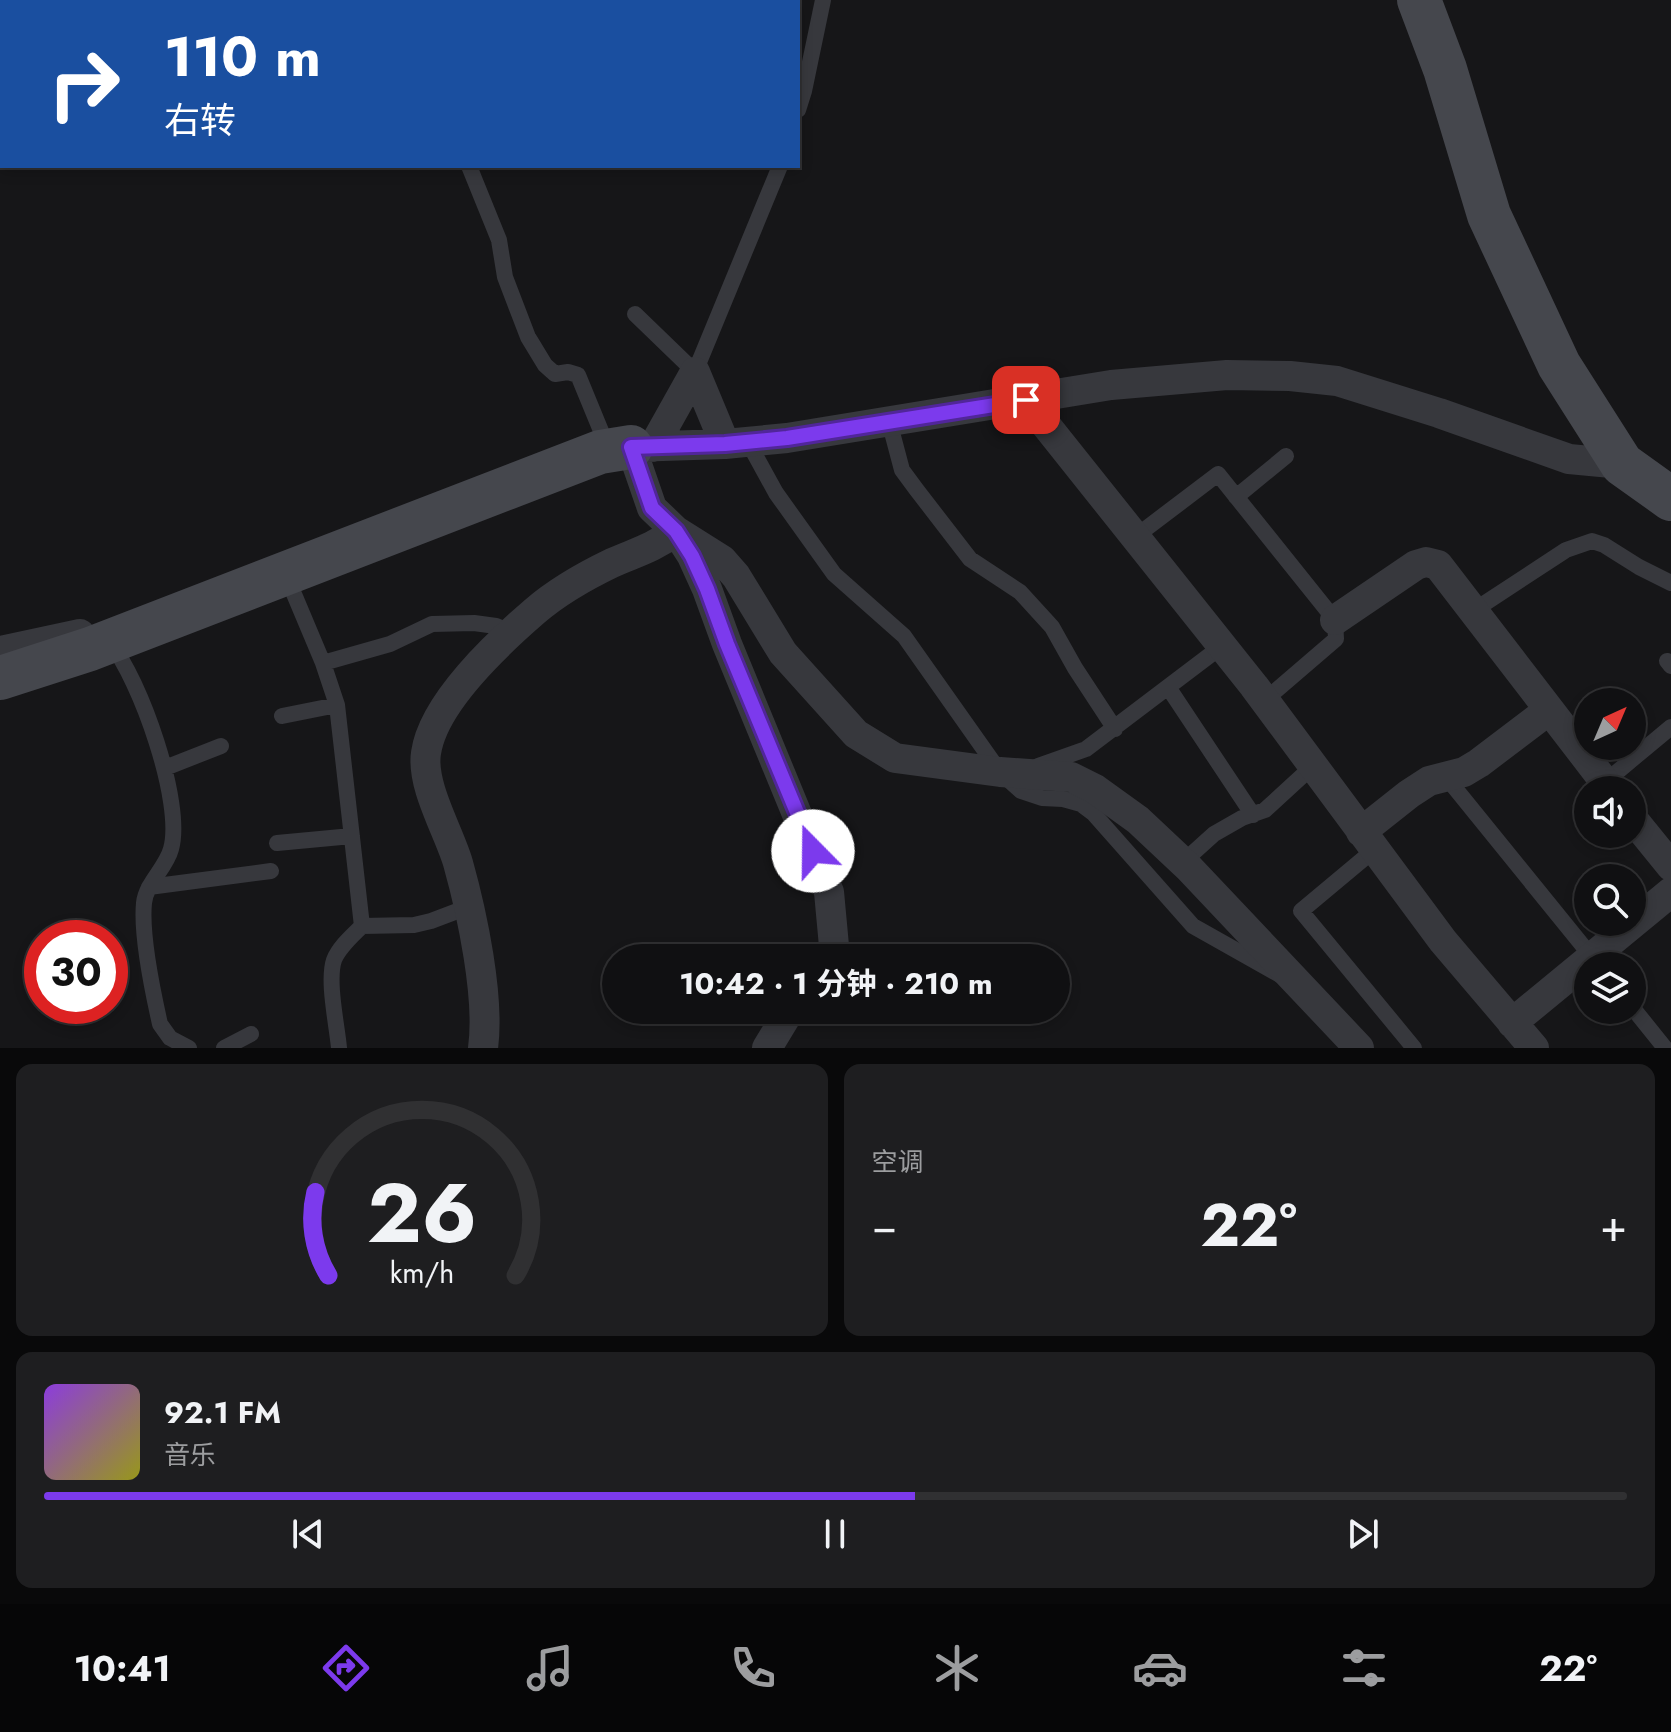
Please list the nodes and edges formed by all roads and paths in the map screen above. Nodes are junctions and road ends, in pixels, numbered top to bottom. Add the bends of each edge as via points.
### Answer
1 (823, 0) edge
2 (1419, 0) edge
3 (800, 104) edge
4 (470, 168) edge
5 (779, 168) edge
6 (635, 314) dead end
7 (695, 372) junction
8 (1026, 400) junction
9 (889, 421) junction
10 (736, 443) junction
11 (631, 448) junction
12 (1286, 456) dead end
13 (1622, 464) junction
14 (1236, 497) junction
15 (1671, 499) edge
16 (676, 531) junction
17 (1135, 537) junction
18 (286, 574) junction
19 (1671, 583) edge
20 (1473, 611) junction
21 (1335, 620) junction
22 (511, 632) junction
23 (109, 642) junction
24 (1222, 646) junction
25 (0, 651) edge
26 (323, 663) junction
27 (0, 678) edge
28 (1168, 687) junction
29 (1265, 700) junction
30 (337, 705) junction
31 (1549, 710) junction
32 (282, 716) dead end
33 (1671, 727) edge
34 (1115, 729) junction
35 (221, 746) dead end
36 (1314, 765) junction
37 (165, 768) junction
38 (1000, 772) junction
39 (1600, 776) edge
40 (1619, 776) edge
41 (1446, 777) junction
42 (1253, 815) junction
43 (1646, 835) edge
44 (352, 836) junction
45 (1368, 841) junction
46 (277, 843) dead end
47 (1183, 862) junction
48 (1671, 866) edge
49 (271, 871) dead end
50 (149, 887) junction
51 (1671, 892) edge
52 (468, 907) junction
53 (362, 926) junction
54 (834, 944) edge
55 (1587, 952) edge
56 (1606, 952) edge
57 (1574, 977) edge
58 (1299, 984) junction
59 (1512, 1023) junction
60 (782, 1024) edge
61 (1646, 1024) edge
62 (251, 1034) dead end
63 (189, 1048) edge
64 (224, 1048) edge
65 (339, 1048) edge
66 (483, 1048) edge
67 (767, 1048) edge
68 (1359, 1048) edge
69 (1414, 1048) edge
70 (1534, 1048) edge
71 (1665, 1048) edge

1 - 3 lane
2 - 13 street via 1489,215 1559,365
4 - 11 lane via 499,240 508,288 535,352 555,374 578,375
5 - 7 lane
6 - 7 lane
7 - 10 street
7 - 11 street
8 - 9 street
8 - 13 street via 1111,385 1227,375 1337,381 1569,459
8 - 17 street
9 - 10 street
9 - 34 lane via 902,470 970,559 1020,592 1052,627
10 - 11 street
10 - 38 lane via 834,574 904,636
11 - 16 street via 652,508
11 - 18 street
12 - 14 lane
13 - 15 street
14 - 17 lane via 1218,474
14 - 21 lane
16 - 22 street via 655,547 569,587
16 - 38 street via 722,560 783,653 856,734 895,758
16 - 54 street via 707,589 829,892
17 - 24 street
18 - 23 street
18 - 26 lane
19 - 20 lane via 1592,541 1566,550
20 - 21 street via 1438,565 1426,562
20 - 31 street
21 - 29 lane via 1336,639
22 - 26 lane via 474,623 432,624 390,644
22 - 52 street via 479,663 437,722 425,757
23 - 25 street via 74,634
23 - 27 street
23 - 37 lane via 130,674
24 - 28 lane
24 - 29 street
26 - 30 lane
28 - 34 lane
28 - 42 lane
29 - 36 street
30 - 32 lane
30 - 44 lane
31 - 39 street
31 - 41 street via 1479,763
33 - 40 lane
34 - 38 lane via 1065,758
35 - 37 lane
36 - 42 lane
36 - 45 street
37 - 50 lane via 174,830 171,851
38 - 47 street via 1071,777 1118,805
38 - 58 lane via 1021,791 1081,804 1193,926
41 - 45 street via 1409,794
41 - 55 lane
42 - 47 lane via 1214,834
43 - 48 street
44 - 46 lane
44 - 53 lane
45 - 59 street
45 - 69 lane via 1301,911
47 - 58 street
49 - 50 lane
50 - 63 lane via 144,919 160,1024 170,1038
51 - 56 street
52 - 53 lane via 414,925
52 - 66 street via 485,1011
53 - 65 lane via 333,963
57 - 59 street
58 - 68 street
59 - 70 street
60 - 67 street
61 - 71 lane
62 - 64 lane

